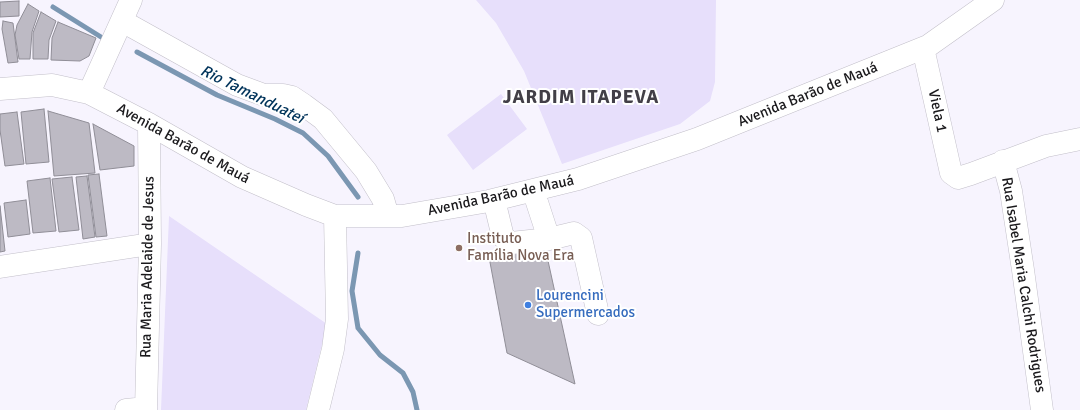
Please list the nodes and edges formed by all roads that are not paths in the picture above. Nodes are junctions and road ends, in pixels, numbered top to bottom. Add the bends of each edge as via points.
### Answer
1 (993, 0) edge
2 (124, 7) edge
3 (923, 48) junction
4 (0, 89) edge
5 (89, 93) junction
6 (149, 124) junction
7 (1080, 140) edge
8 (1003, 161) junction
9 (534, 190) junction
10 (494, 200) junction
11 (335, 216) junction
12 (388, 216) junction
13 (548, 239) junction
14 (150, 244) junction
15 (0, 267) edge
16 (598, 314) dead end
17 (140, 409) edge
18 (318, 410) edge
19 (1042, 410) edge

1 - 3 street, Avenida Barão de Mauá
2 - 5 street
2 - 12 street via 237,85 264,95 292,97 323,119 366,171 383,199
3 - 8 street, Viela 1 via 951,174 958,178
3 - 9 street, Avenida Barão de Mauá via 697,139 578,179
4 - 5 street, Avenida Barão de Mauá via 52,85
5 - 6 street, Avenida Barão de Mauá
6 - 11 street, Avenida Barão de Mauá via 242,177
6 - 14 street, Rua Maria Adelaide de Jesus
7 - 8 street via 1046,146
8 - 19 street, Rua Isabel Maria Calchi Rodrigues via 1011,191
9 - 10 street, Avenida Barão de Mauá
9 - 13 street
10 - 12 street, Avenida Barão de Mauá via 402,216
10 - 13 street via 503,237 511,243
11 - 12 street, Avenida Barão de Mauá
11 - 18 street via 337,319 333,349
13 - 16 street via 574,233 581,238
14 - 15 street
14 - 17 street, Rua Maria Adelaide de Jesus

